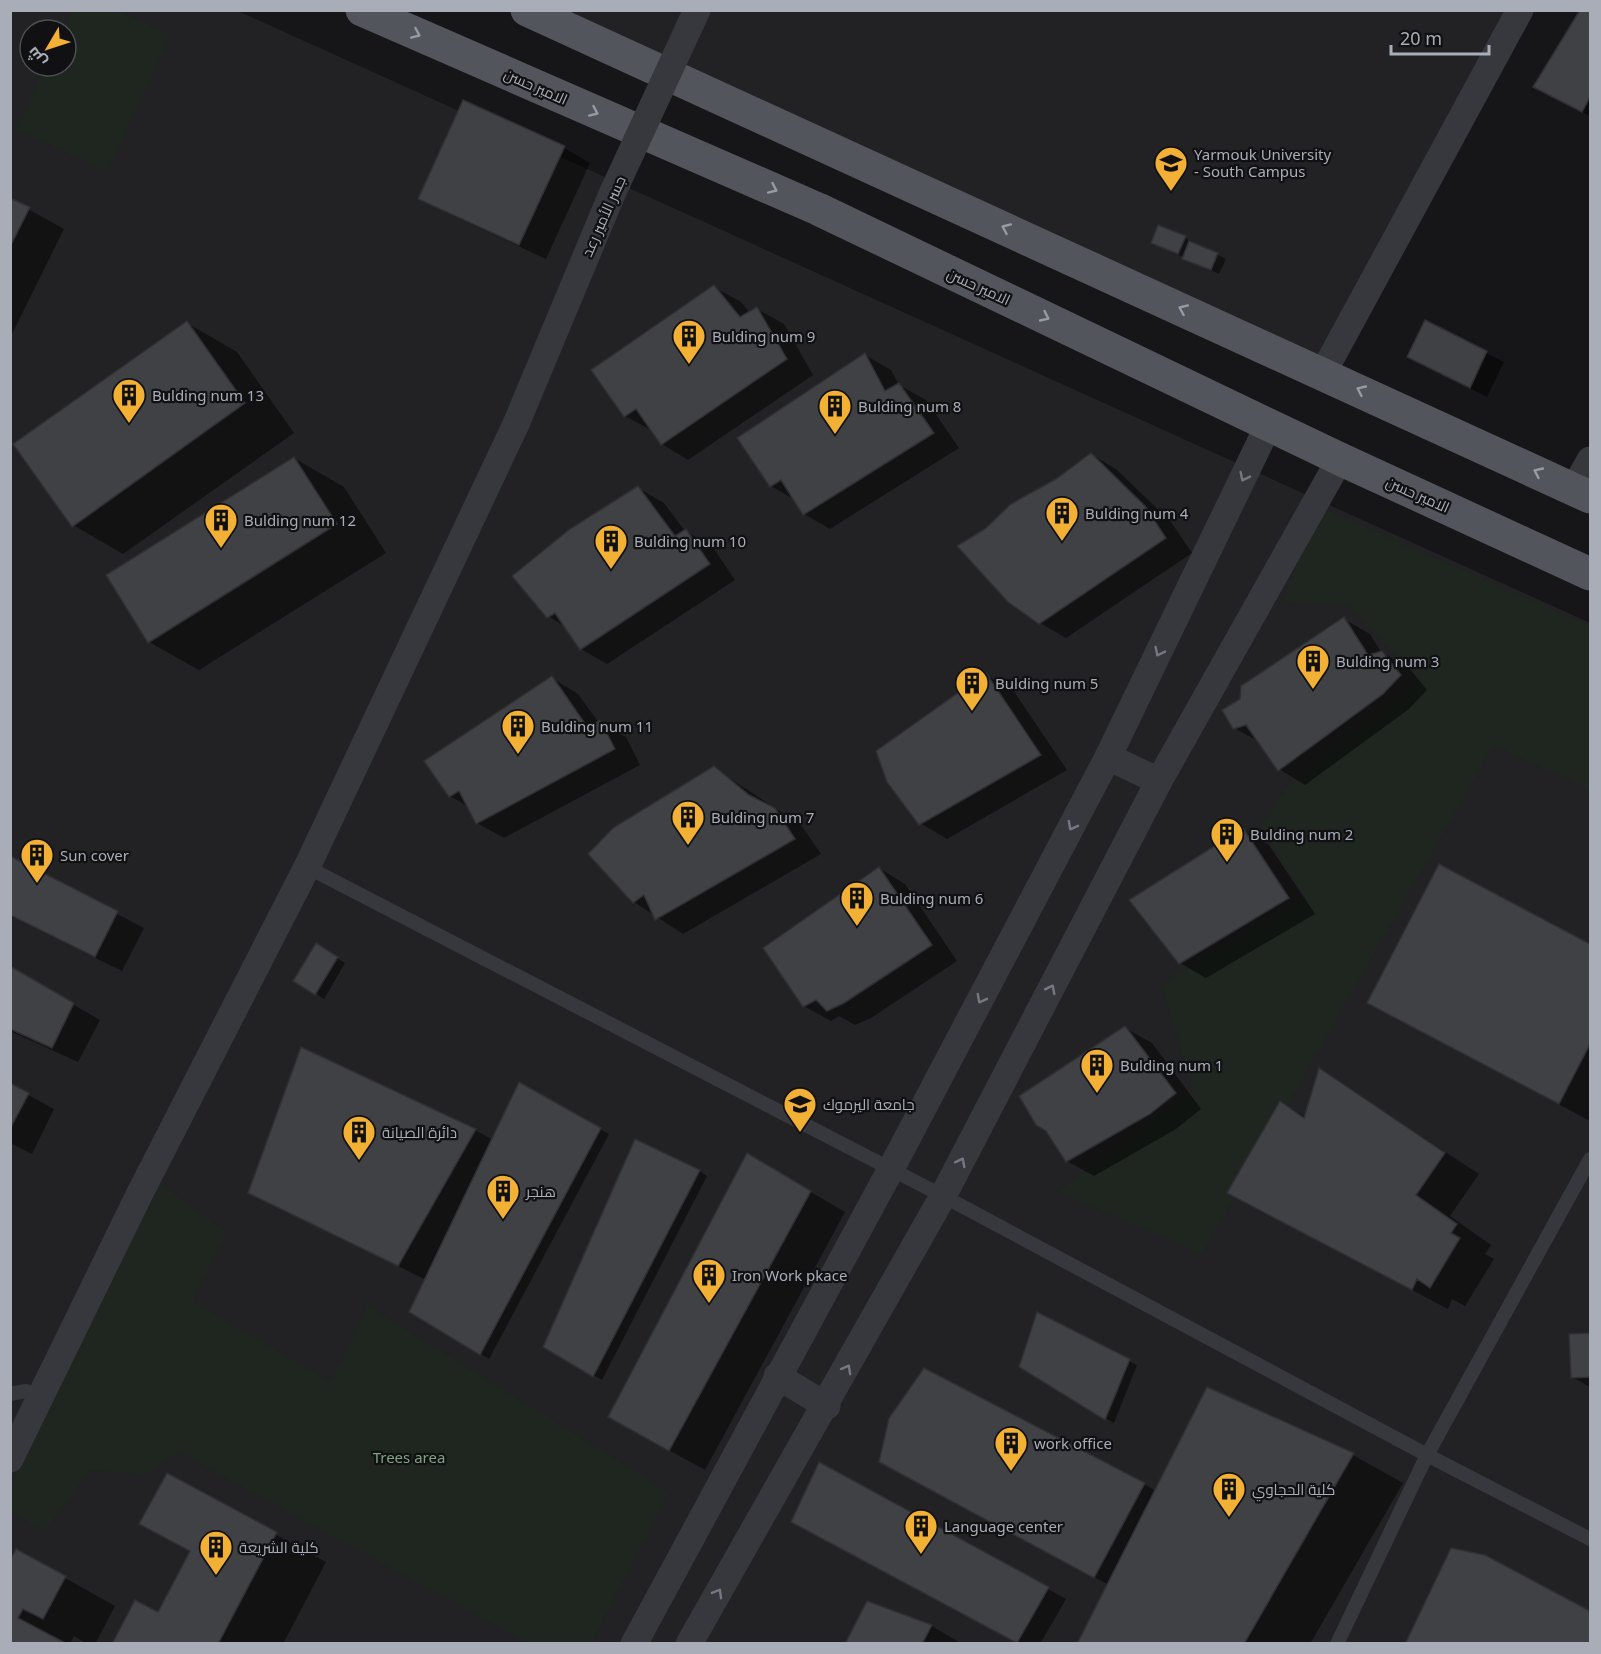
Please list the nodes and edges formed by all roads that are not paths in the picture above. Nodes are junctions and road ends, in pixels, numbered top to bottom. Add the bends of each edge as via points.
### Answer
1 (362, 10) edge
2 (527, 10) edge
3 (697, 10) edge
4 (1520, 10) edge
5 (1323, 373) junction
6 (1269, 424) junction
7 (1340, 459) junction
8 (1590, 460) edge
9 (1582, 493) edge
10 (1590, 574) edge
11 (1108, 757) junction
12 (1159, 781) junction
13 (307, 867) junction
14 (1590, 1159) edge
15 (891, 1169) junction
16 (943, 1196) junction
17 (777, 1376) junction
18 (10, 1394) edge
19 (42, 1395) junction
20 (827, 1406) junction
21 (1427, 1455) junction
22 (10, 1459) edge
23 (1590, 1539) edge
24 (634, 1644) edge
25 (689, 1644) edge
26 (1337, 1644) edge

1 -> 6 main road, الامير حسن via 818,209
5 -> 2 main road
3 - 13 street, جسر الأمير رعد, bridge via 612,194 516,424
4 - 5 street
9 -> 5 main road
6 - 7 main road, الامير حسن
6 -> 11 street
7 - 10 main road, الامير حسن
7 - 12 street
8 - 9 street
11 - 12 street
11 -> 15 street
16 -> 12 street
13 - 15 lane
13 - 19 street, جسر الأمير رعد via 139,1195
14 - 21 lane
15 - 16 lane
15 - 17 street
20 -> 16 street
16 - 21 lane
17 - 20 street
17 - 24 street
18 - 19 lane via 26,1391
19 - 22 street, جسر الأمير رعد
25 -> 20 street
21 - 23 lane
21 - 26 lane

